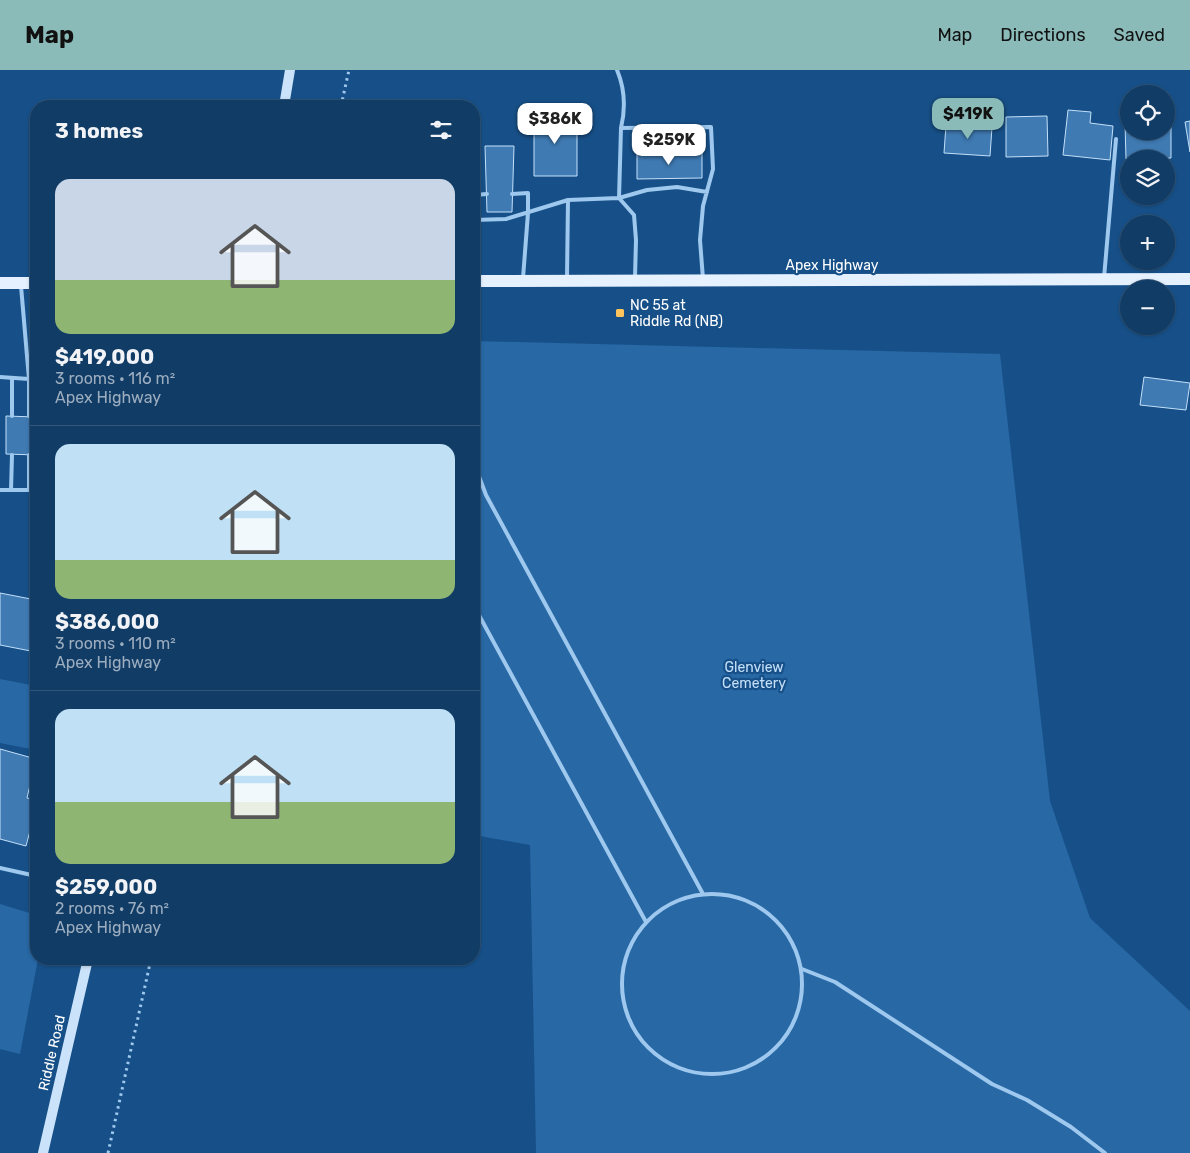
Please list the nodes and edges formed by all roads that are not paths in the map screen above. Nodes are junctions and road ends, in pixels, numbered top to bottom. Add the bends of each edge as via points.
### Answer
1 (290, 70) edge
2 (617, 70) edge
3 (285, 100) edge
4 (621, 128) junction
5 (1116, 139) dead end
6 (707, 192) junction
7 (487, 194) dead end
8 (512, 194) dead end
9 (480, 195) edge
10 (619, 198) junction
11 (568, 200) junction
12 (528, 213) junction
13 (480, 220) edge
14 (1104, 278) junction
15 (1190, 279) edge
16 (567, 280) junction
17 (480, 281) edge
18 (523, 281) junction
19 (635, 281) junction
20 (703, 281) junction
21 (0, 283) edge
22 (21, 283) junction
23 (30, 283) edge
24 (0, 377) edge
25 (12, 378) junction
26 (29, 379) junction
27 (12, 416) dead end
28 (29, 416) dead end
29 (12, 454) dead end
30 (29, 455) dead end
31 (480, 479) edge
32 (0, 490) edge
33 (11, 490) junction
34 (29, 490) joint
35 (480, 617) edge
36 (0, 868) edge
37 (30, 875) edge
38 (703, 894) junction
39 (646, 922) junction
40 (87, 965) edge
41 (802, 969) junction
42 (42, 1153) edge
43 (1105, 1153) edge

1 - 3 main road
2 - 4 lane via 623,85
4 - 6 lane via 711,127 713,168
4 - 10 lane
5 - 14 lane
6 - 10 lane via 677,187
6 - 20 lane via 700,240
7 - 9 lane
8 - 12 lane via 528,193
10 - 11 lane
10 - 19 lane via 634,215
11 - 12 lane
11 - 16 lane
12 - 13 lane via 506,219
12 - 18 lane
14 - 15 main road, Apex Highway
14 - 20 main road, Apex Highway
16 - 18 main road, Apex Highway
16 - 19 main road, Apex Highway
17 - 18 main road, Apex Highway
19 - 20 main road, Apex Highway
21 - 22 main road
22 - 23 main road
22 - 26 lane
24 - 25 lane
25 - 26 lane
25 - 27 lane
26 - 28 lane
29 - 33 lane
30 - 34 lane
31 - 38 lane
32 - 33 lane
33 - 34 lane
35 - 39 lane
36 - 37 lane
38 - 39 lane via 673,902 655,912
38 - 41 lane via 741,898 760,907 778,921 792,942
39 - 41 lane via 632,940 622,972 623,1002 634,1032 651,1051 678,1069 708,1075 730,1073 757,1063 779,1045 795,1020 802,997
40 - 42 main road, Riddle Road
41 - 43 lane via 835,982 992,1084 1071,1127

